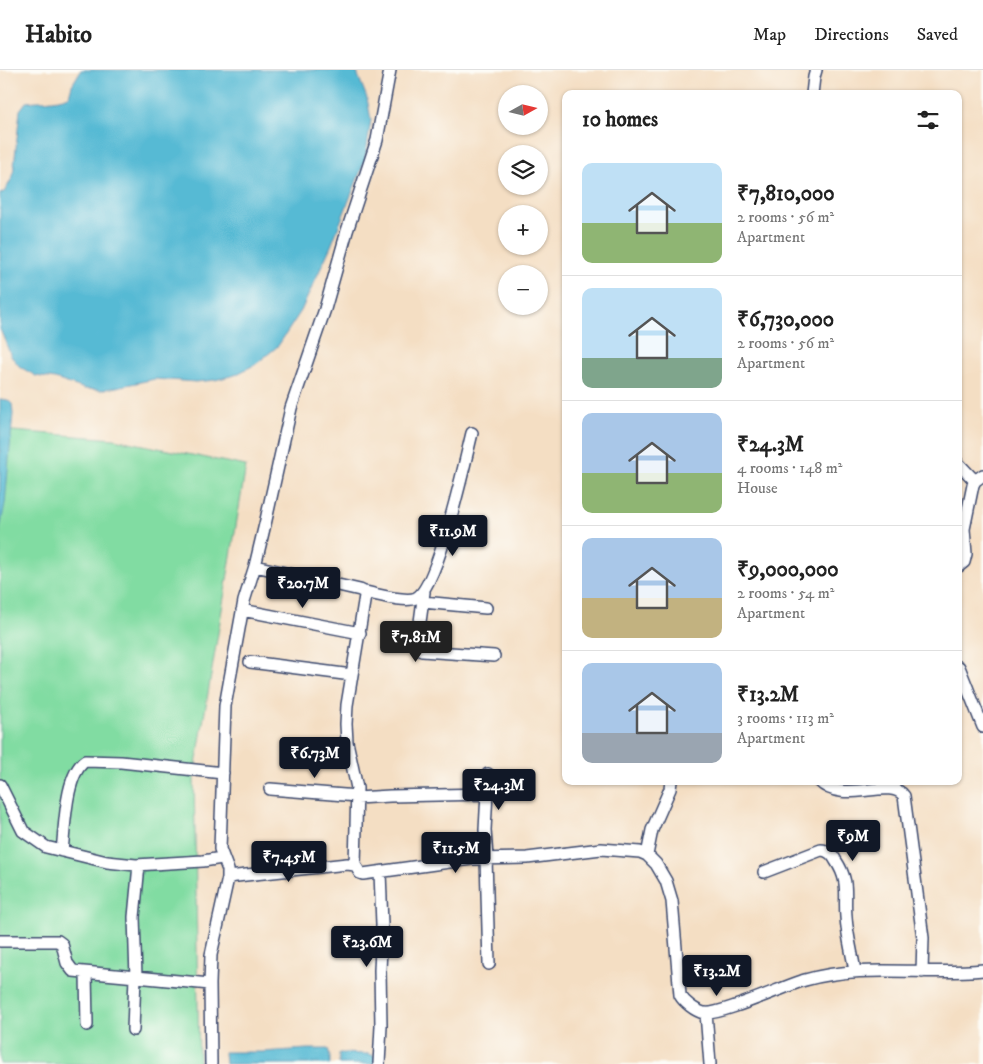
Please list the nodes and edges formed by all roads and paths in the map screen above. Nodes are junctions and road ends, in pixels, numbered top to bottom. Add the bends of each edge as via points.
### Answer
1 (390, 70) edge
2 (816, 70) edge
3 (812, 90) edge
4 (472, 433) dead end
5 (962, 466) edge
6 (979, 478) edge
7 (962, 564) edge
8 (255, 566) junction
9 (364, 592) junction
10 (424, 597) junction
11 (486, 608) dead end
12 (242, 610) junction
13 (360, 633) junction
14 (494, 656) dead end
15 (250, 662) dead end
16 (352, 675) junction
17 (964, 696) edge
18 (983, 727) edge
19 (223, 772) junction
20 (488, 774) dead end
21 (0, 785) edge
22 (670, 785) edge
23 (824, 785) edge
24 (270, 789) dead end
25 (487, 794) junction
26 (357, 797) junction
27 (62, 850) junction
28 (486, 854) junction
29 (647, 855) junction
30 (222, 858) junction
31 (139, 865) junction
32 (357, 869) junction
33 (380, 872) junction
34 (764, 872) dead end
35 (228, 876) junction
36 (0, 941) edge
37 (489, 964) dead end
38 (983, 970) edge
39 (855, 971) junction
40 (922, 972) junction
41 (86, 973) junction
42 (135, 977) junction
43 (210, 984) junction
44 (706, 1013) junction
45 (86, 1024) dead end
46 (133, 1030) dead end
47 (210, 1064) edge
48 (379, 1064) edge
49 (710, 1064) edge

1 - 8 street via 377,140 287,422
2 - 3 street
4 - 10 street via 440,557
5 - 6 street
6 - 7 street via 964,529 966,554
8 - 9 street
8 - 12 street
9 - 10 street via 406,599
9 - 13 street via 366,600
10 - 11 street
10 - 14 street via 418,649
12 - 13 street
12 - 19 street via 225,706
13 - 16 street
15 - 16 street
16 - 26 street via 346,724
17 - 18 street
19 - 27 street via 85,761 76,770 70,784
19 - 30 street
20 - 25 street
21 - 27 street via 23,831 46,847
22 - 29 street via 652,830
23 - 40 street via 844,792 894,788 904,796 923,938
24 - 26 street
25 - 26 street
25 - 28 street
26 - 32 street
27 - 31 street via 107,862
28 - 29 street via 527,858 601,849
28 - 33 street
28 - 37 street
29 - 44 street via 666,882 672,900 680,995 694,1008
30 - 31 street
30 - 35 street
31 - 42 street via 134,917
32 - 33 street
32 - 35 street via 347,864
33 - 48 street
34 - 39 street via 821,850 834,858 846,884 845,916
35 - 43 street via 211,955
36 - 41 street via 58,941 62,944 70,970
38 - 40 street
39 - 40 street
39 - 44 street via 827,974
41 - 42 street
41 - 45 street
42 - 43 street
42 - 46 street
43 - 47 street
44 - 49 street

